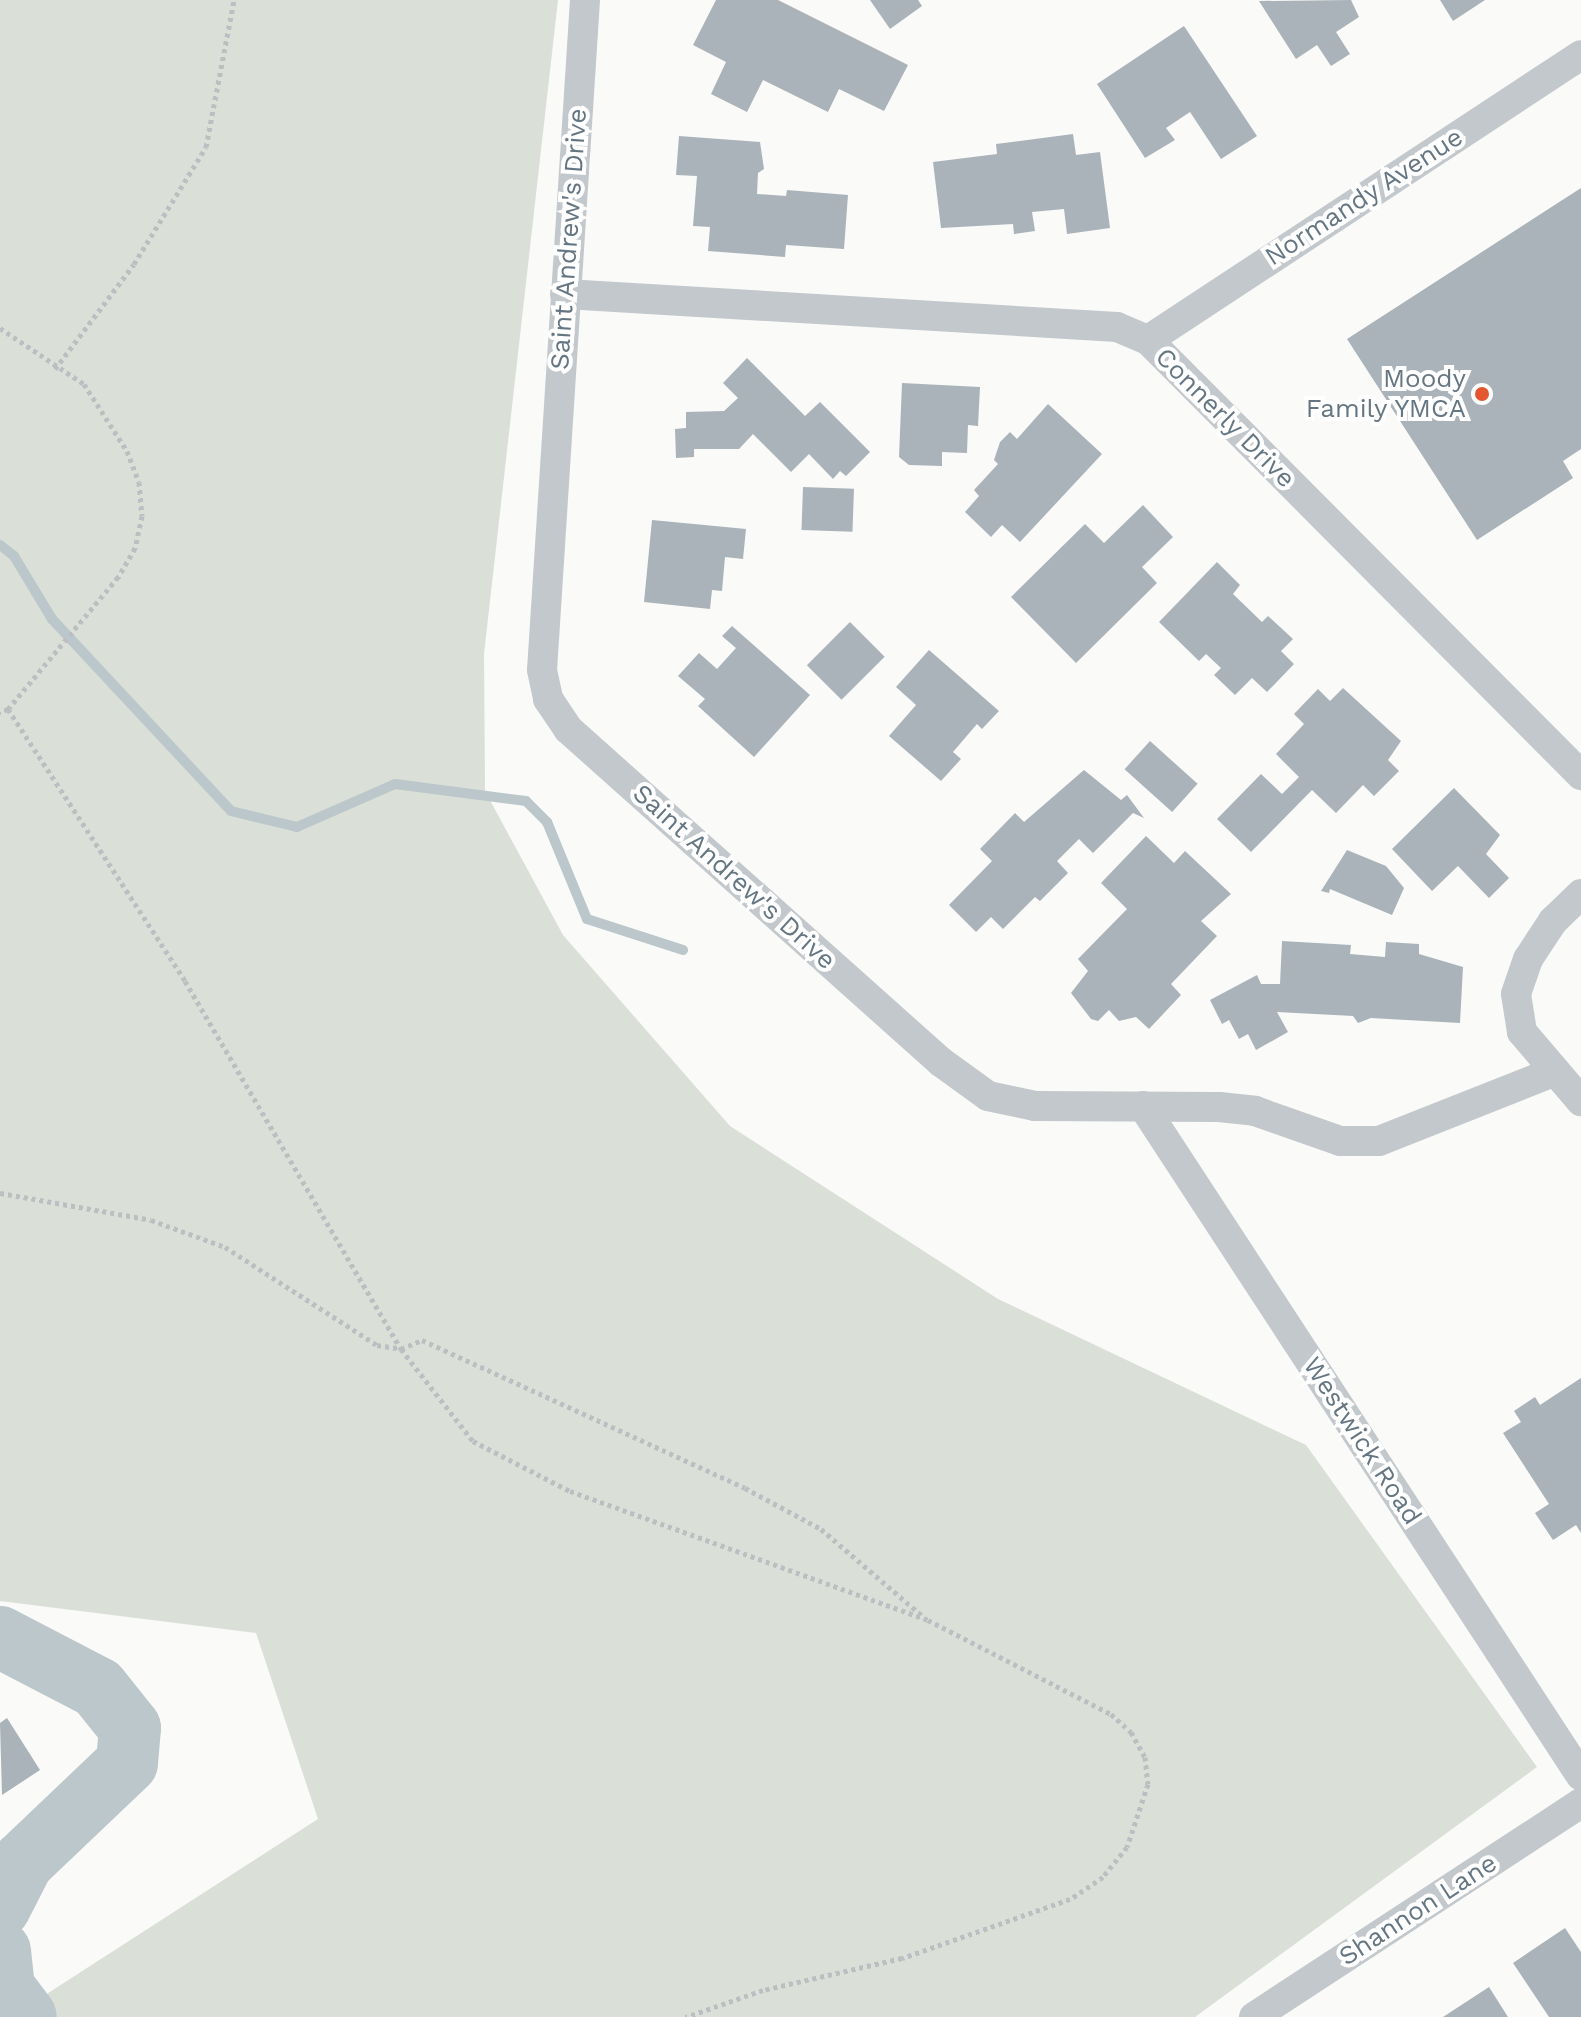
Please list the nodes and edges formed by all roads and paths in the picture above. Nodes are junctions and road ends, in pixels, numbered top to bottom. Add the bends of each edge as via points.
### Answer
1 (234, 0) edge
2 (585, 0) edge
3 (1581, 55) edge
4 (565, 294) junction
5 (0, 328) edge
6 (1148, 340) junction
7 (55, 369) junction
8 (8, 709) junction
9 (0, 712) edge
10 (1581, 775) edge
11 (1581, 894) edge
12 (1553, 1072) junction
13 (1581, 1101) edge
14 (1143, 1106) junction
15 (0, 1193) edge
16 (401, 1349) junction
17 (928, 1620) junction
18 (1581, 1776) edge
19 (1581, 1803) edge
20 (686, 2017) edge
21 (1254, 2017) edge

1 - 7 path via 206,147 134,264
2 - 4 street, Saint Andrew's Drive
3 - 6 street, Normandy Avenue
4 - 6 street, Connerly Drive via 1117,327
4 - 14 street, Saint Andrew's Drive via 542,670 548,699 568,729 941,1062 988,1096 1035,1106
5 - 7 path
6 - 10 street, Connerly Drive
7 - 8 path via 84,384 127,451 139,482 142,516 135,548 118,577
8 - 9 path
8 - 16 path via 185,981
11 - 12 street via 1553,921 1528,959 1516,994 1522,1032
12 - 13 street
12 - 14 street, Saint Andrew's Drive via 1379,1141 1340,1141 1255,1111
14 - 18 street, Westwick Road
15 - 16 path via 151,1220 225,1247 377,1345
16 - 17 path via 422,1340 745,1488 821,1529
16 - 17 path via 473,1441 501,1459 570,1491
17 - 20 path via 1111,1714 1131,1732 1145,1757 1148,1784 1127,1847 1103,1877 1070,1899 902,1958 763,1990
19 - 21 street, Shannon Lane

